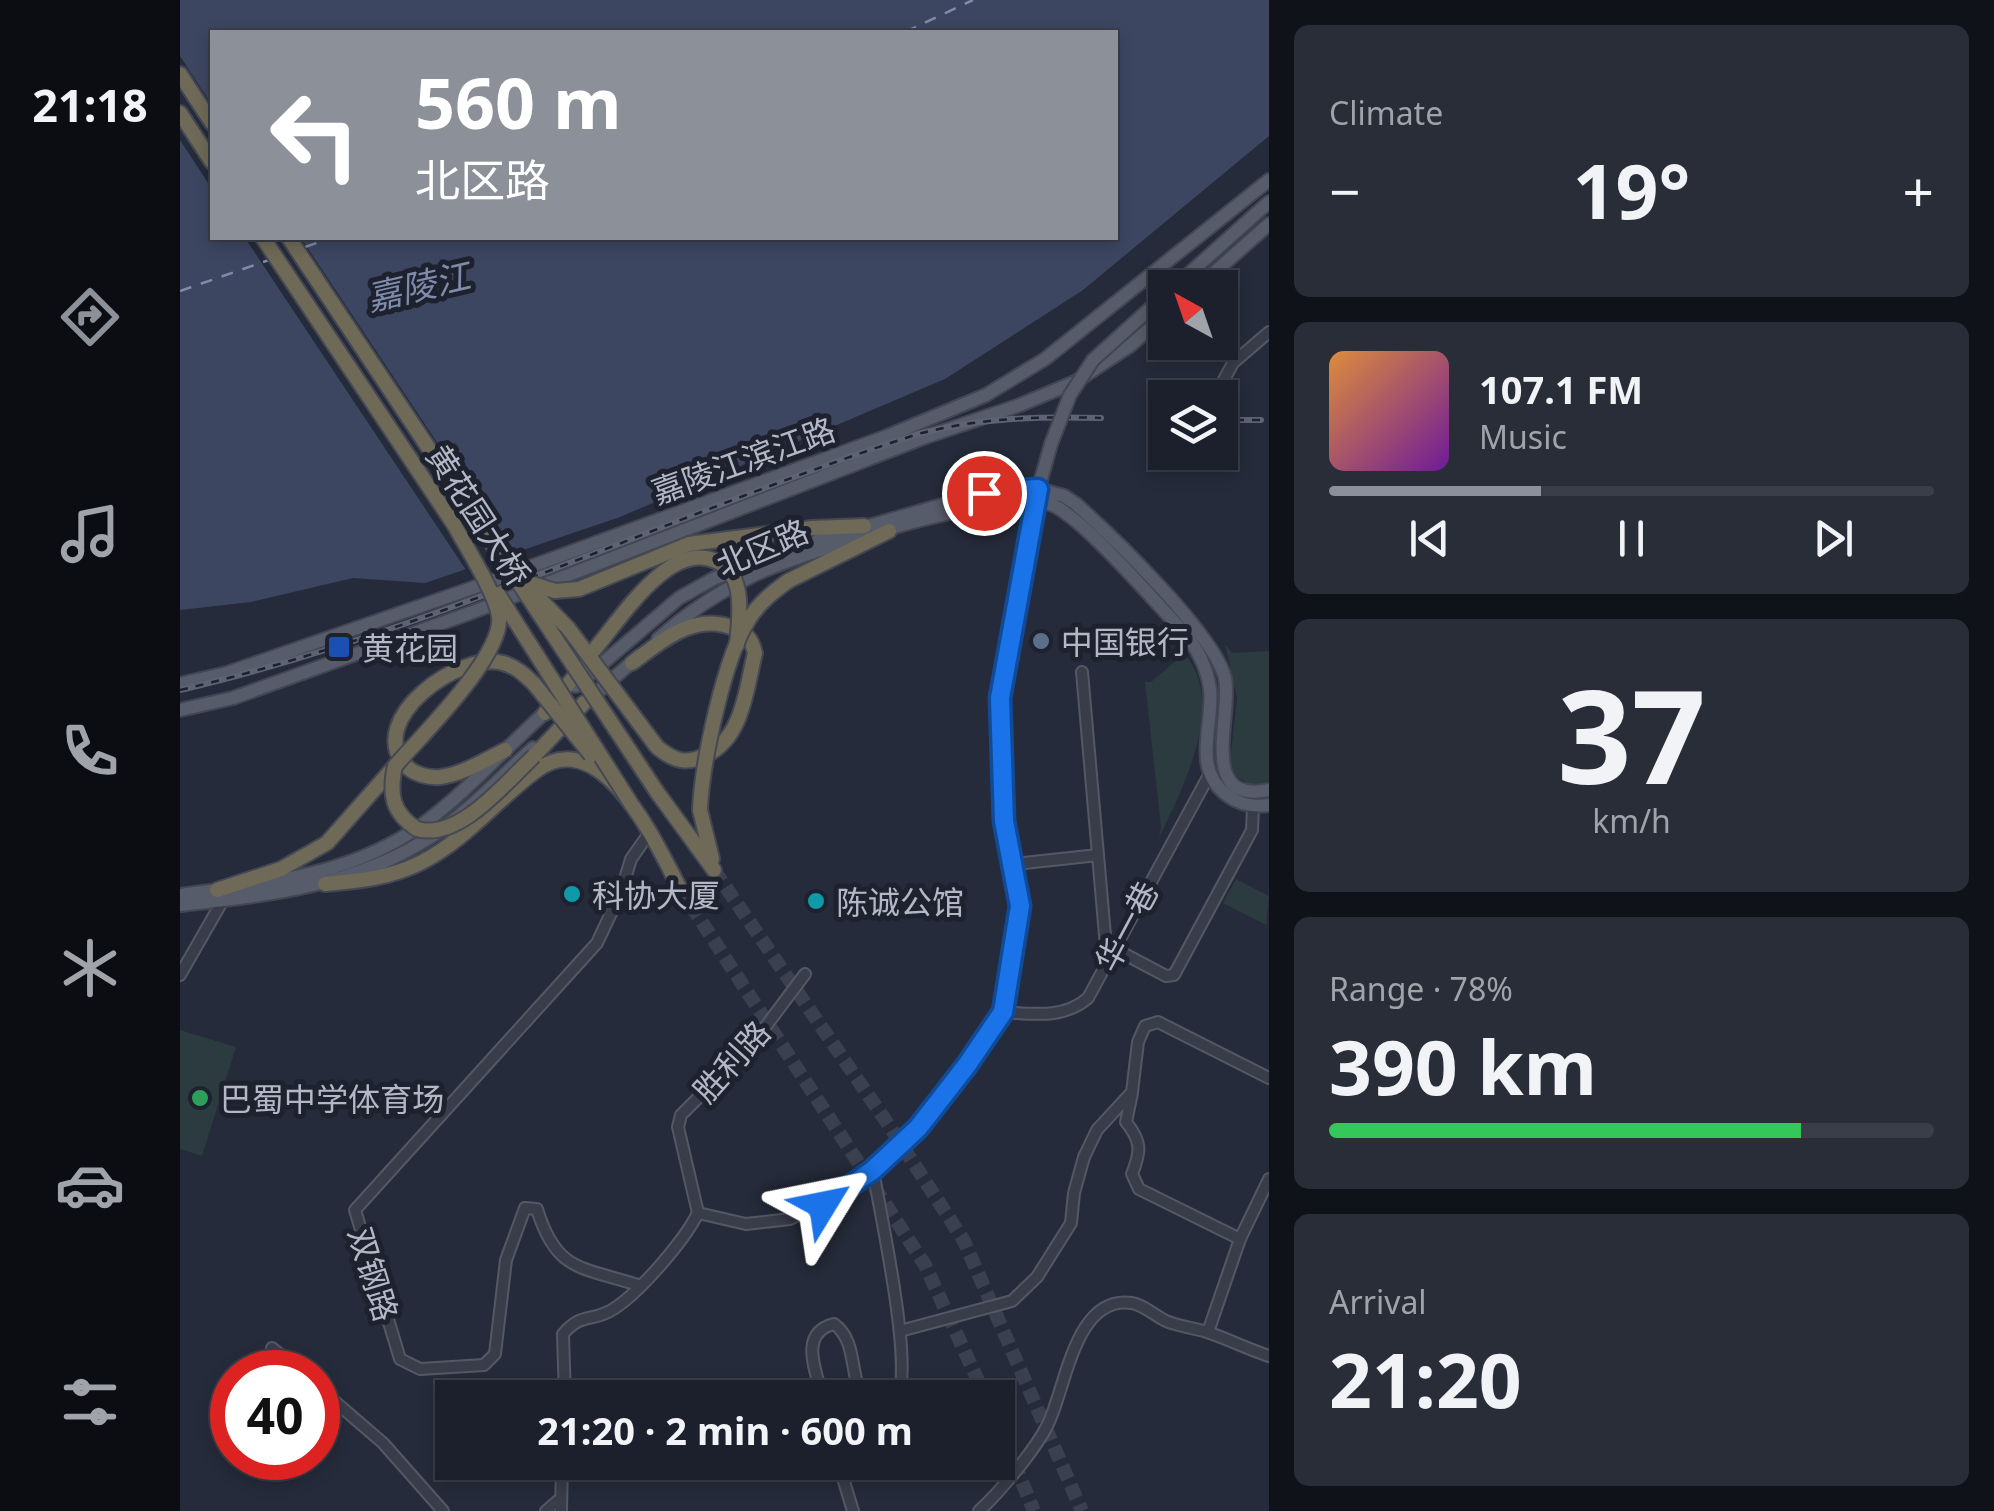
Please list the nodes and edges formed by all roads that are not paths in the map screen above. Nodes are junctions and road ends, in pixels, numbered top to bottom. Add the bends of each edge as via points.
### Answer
1 (180, 74) edge
2 (180, 113) edge
3 (210, 120) edge
4 (210, 159) edge
5 (1269, 180) edge
6 (1269, 202) edge
7 (1269, 224) edge
8 (264, 240) edge
9 (290, 240) edge
10 (1193, 270) edge
11 (1217, 270) edge
12 (1148, 310) edge
13 (1148, 330) edge
14 (1269, 332) edge
15 (1224, 380) edge
16 (1037, 495) junction
17 (455, 526) junction
18 (864, 526) junction
19 (888, 531) junction
20 (507, 566) junction
21 (734, 570) junction
22 (722, 592) junction
23 (737, 644) junction
24 (632, 662) junction
25 (1082, 672) dead end
26 (180, 684) edge
27 (584, 703) junction
28 (180, 710) edge
29 (545, 712) junction
30 (505, 750) junction
31 (395, 766) junction
32 (1208, 777) junction
33 (611, 780) junction
34 (1269, 790) edge
35 (630, 802) junction
36 (1269, 806) edge
37 (1254, 807) junction
38 (647, 828) junction
39 (1098, 855) junction
40 (1014, 864) junction
41 (325, 884) junction
42 (679, 886) tunnel mouth
43 (180, 894) edge
44 (220, 895) junction
45 (180, 904) edge
46 (1110, 954) junction
47 (180, 974) edge
48 (806, 974) dead end
49 (1003, 1012) junction
50 (1269, 1078) edge
51 (1132, 1092) junction
52 (873, 1170) junction
53 (1269, 1179) edge
54 (698, 1213) junction
55 (1240, 1239) junction
56 (638, 1285) junction
57 (900, 1330) junction
58 (1208, 1332) junction
59 (272, 1348) dead end
60 (274, 1350) edge
61 (1269, 1356) edge
62 (564, 1380) edge
63 (818, 1380) edge
64 (858, 1380) edge
65 (903, 1380) edge
66 (340, 1406) edge
67 (561, 1480) edge
68 (844, 1480) edge
69 (560, 1505) edge
70 (443, 1511) edge
71 (546, 1511) edge
72 (853, 1511) edge
73 (979, 1511) edge

1 - 3 highway
2 - 4 highway
5 - 26 main road, 嘉陵江滨江路 via 1045,360 986,394 446,598
6 - 10 main road
7 - 11 main road
8 - 17 highway, 黄花园大桥
9 - 20 highway, 黄花园大桥
12 - 16 main road, bridge via 1094,360 1070,395
13 - 28 main road, 嘉陵江滨江路 via 1075,382 1020,405 470,613 233,698
14 - 15 street
16 - 18 main road, 北区路 via 984,493
16 - 19 main road, 北区路
16 - 32 main road via 1076,521 1193,643 1210,692
16 - 34 main road, 北区路 via 1064,496 1076,504 1203,635 1224,678 1226,775 1249,791
16 - 40 street via 1000,698 1004,821
17 - 31 highway, bridge via 497,608 498,631 487,658
17 - 35 highway, 黄花园大桥, bridge
18 - 20 highway, bridge via 690,544 579,590 530,583
18 - 21 main road, 北区路
19 - 22 main road, 北区路 via 787,561
19 - 23 highway, bridge via 765,598
20 - 23 highway, 黄花园大桥, bridge via 714,870 700,810 705,761
20 - 24 highway, bridge via 568,628 657,748 673,760 692,762 730,736 755,653 746,634 703,623
21 - 22 main road via 747,575
21 - 29 main road, 北区路 via 679,598
22 - 24 main road, 北区路
23 - 29 highway, bridge via 740,610 732,575 723,564 682,558
24 - 27 main road, 北区路
25 - 39 street
27 - 31 highway, bridge via 464,820 436,832 417,829 396,808
27 - 41 main road, 北区路 via 437,832
29 - 30 main road, 北区路
30 - 33 highway, bridge via 467,769 421,775 397,753 397,732 424,690 480,662 501,662 536,685
30 - 44 main road, 北区路 via 423,823 371,854
31 - 44 highway via 327,844
32 - 37 main road via 1235,801
32 - 46 street, 华一巷
33 - 35 highway, bridge
33 - 41 highway via 589,764 563,759 537,770 460,838 414,866
35 - 38 highway, 黄花园大桥
36 - 37 main road
37 - 46 street via 1252,830 1174,974
38 - 42 highway, 黄花园大桥
38 - 56 street, 双钢路 via 597,942 355,1210 400,1359 420,1369 484,1365 495,1354 506,1260 524,1208 537,1210 546,1238 566,1262
39 - 40 street
39 - 46 street
40 - 49 street via 1020,906
41 - 44 main road, 北区路
43 - 44 main road, 北区路
44 - 45 main road, 北区路
44 - 47 street
46 - 49 street, 华一巷 via 1078,1006 1042,1015
48 - 54 street, 胜利路 via 745,1052 681,1115 678,1127
49 - 52 street via 918,1128
50 - 51 street via 1158,1022 1145,1026 1138,1042
51 - 55 street via 1126,1122 1140,1140 1132,1174 1139,1189
51 - 57 street via 1097,1130 1084,1156 1071,1223 1028,1290 1012,1301
52 - 54 street via 790,1219 746,1224
52 - 57 street
53 - 55 street
54 - 56 street via 664,1262
55 - 58 street
56 - 62 street via 609,1312 575,1320 563,1334
57 - 65 street
58 - 61 street
58 - 73 street via 1167,1322 1134,1303 1098,1312 1079,1340 1046,1427
59 - 60 street
63 - 64 street via 812,1337 834,1324 848,1340
66 - 70 street via 384,1443
67 - 69 street
68 - 72 street
69 - 71 street

